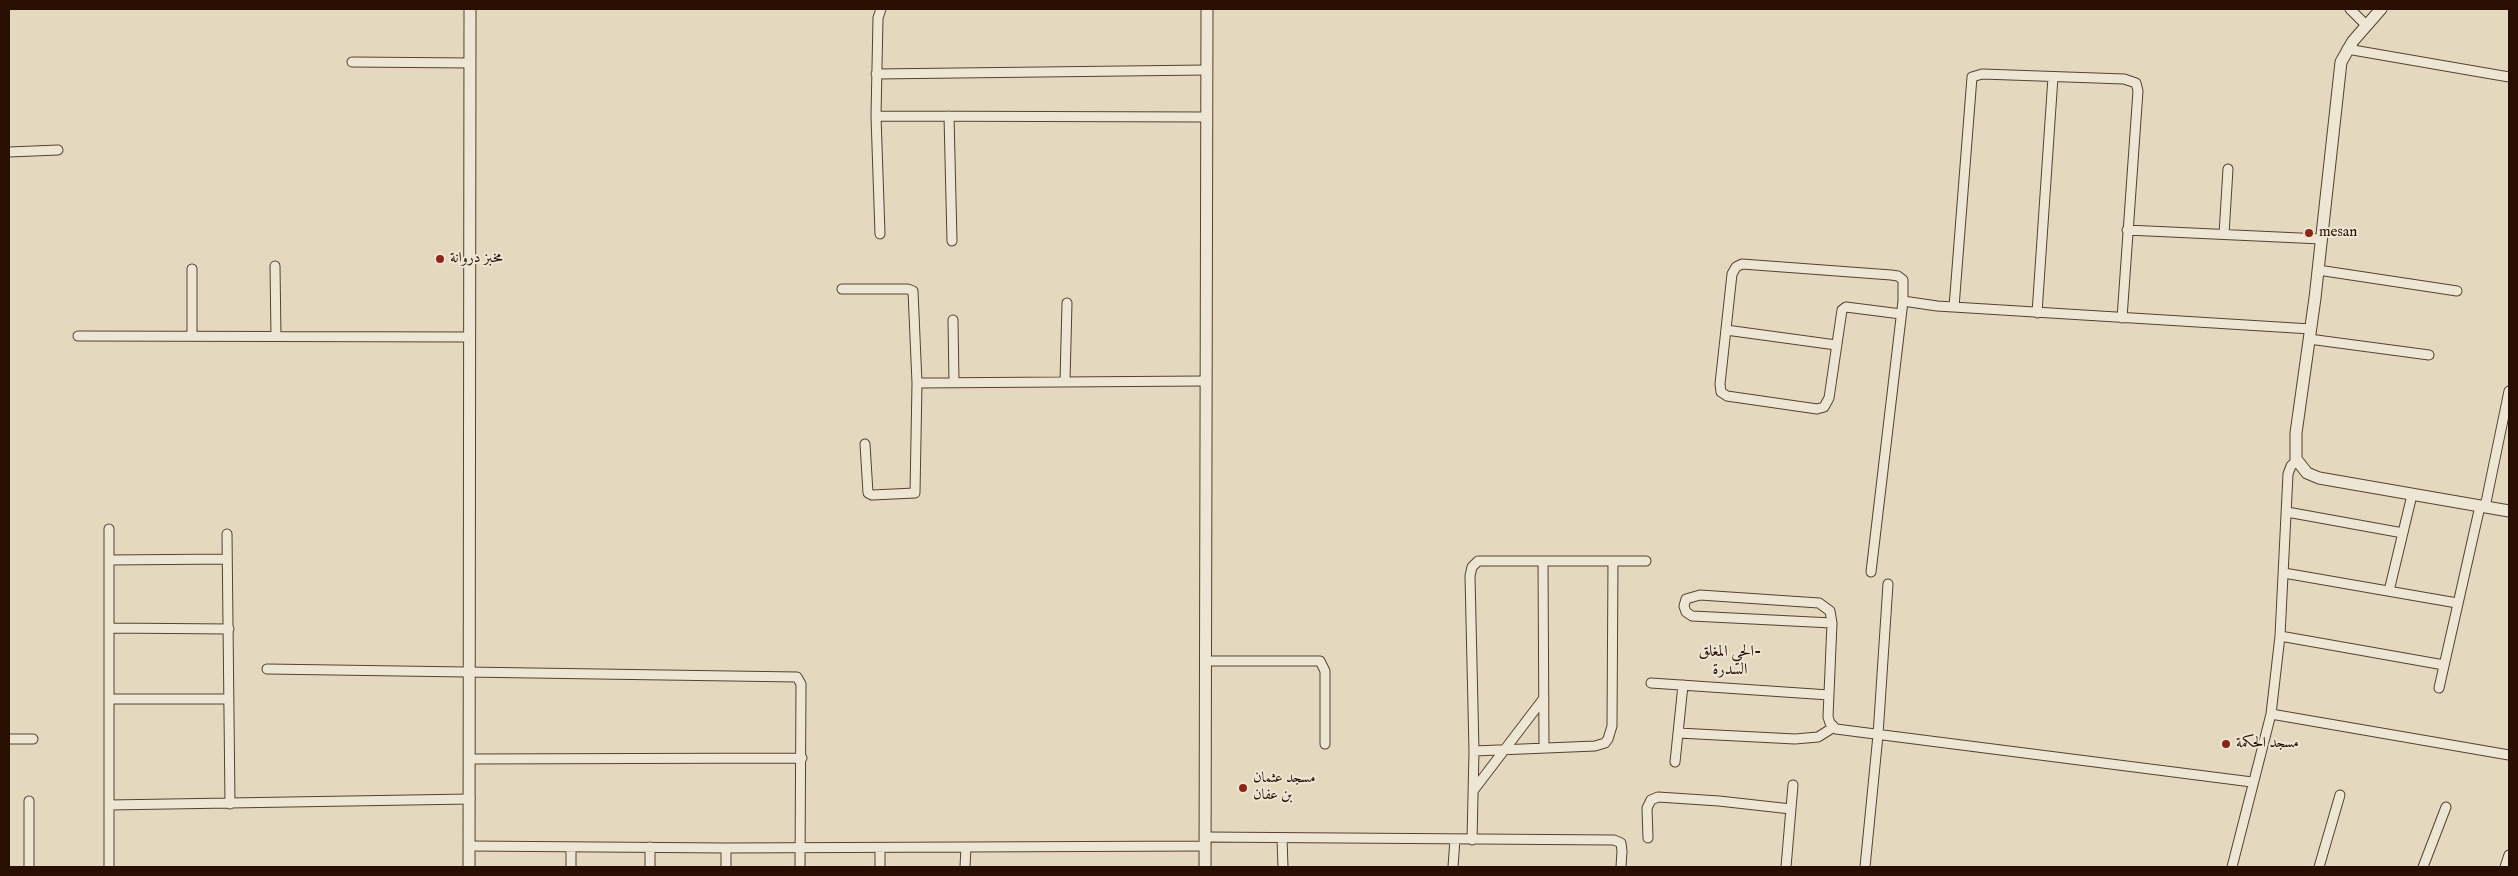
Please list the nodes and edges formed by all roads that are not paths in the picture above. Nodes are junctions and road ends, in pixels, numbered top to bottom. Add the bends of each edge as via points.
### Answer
1 (470, 9) edge
2 (882, 9) edge
3 (1206, 9) edge
4 (2350, 9) edge
5 (2381, 9) edge
6 (2366, 25) junction
7 (2347, 49) junction
8 (352, 62) dead end
9 (470, 63) junction
10 (1206, 70) junction
11 (876, 74) junction
12 (2053, 76) junction
13 (2509, 78) edge
14 (876, 116) junction
15 (949, 116) junction
16 (1206, 117) junction
17 (58, 150) dead end
18 (9, 152) edge
19 (2228, 169) dead end
20 (2127, 230) junction
21 (880, 234) dead end
22 (2224, 234) junction
23 (2321, 239) junction
24 (952, 241) dead end
25 (275, 266) dead end
26 (192, 269) dead end
27 (2318, 270) junction
28 (842, 289) dead end
29 (2457, 292) dead end
30 (1903, 301) junction
31 (1067, 303) dead end
32 (1954, 307) junction
33 (2037, 313) junction
34 (1901, 314) junction
35 (2122, 318) junction
36 (953, 320) dead end
37 (1726, 330) junction
38 (2310, 334) junction
39 (78, 336) dead end
40 (192, 336) junction
41 (276, 336) junction
42 (469, 337) junction
43 (1836, 346) junction
44 (2429, 355) dead end
45 (1204, 381) junction
46 (916, 382) junction
47 (954, 382) junction
48 (1065, 382) junction
49 (2509, 390) edge
50 (865, 444) dead end
51 (2298, 464) junction
52 (2412, 494) junction
53 (2482, 506) junction
54 (2509, 511) edge
55 (2287, 512) junction
56 (109, 529) dead end
57 (2403, 533) junction
58 (227, 534) dead end
59 (109, 560) junction
60 (227, 560) junction
61 (1646, 561) dead end
62 (1543, 562) junction
63 (1613, 562) junction
64 (1870, 572) dead end
65 (2284, 573) junction
66 (1888, 584) dead end
67 (2389, 591) junction
68 (2457, 604) junction
69 (1832, 624) junction
70 (110, 628) junction
71 (229, 630) junction
72 (2280, 636) junction
73 (1205, 661) junction
74 (2444, 666) junction
75 (267, 669) dead end
76 (470, 673) junction
77 (1651, 683) dead end
78 (1683, 685) junction
79 (2439, 688) dead end
80 (1829, 695) junction
81 (1544, 698) junction
82 (109, 699) junction
83 (229, 699) junction
84 (2271, 714) junction
85 (1834, 728) junction
86 (1678, 733) junction
87 (1878, 734) junction
88 (9, 739) edge
89 (33, 739) dead end
90 (1325, 744) dead end
91 (1544, 747) junction
92 (1505, 749) junction
93 (1474, 751) junction
94 (2509, 755) edge
95 (470, 758) junction
96 (802, 758) junction
97 (1676, 762) dead end
98 (2252, 782) junction
99 (1793, 785) dead end
100 (1473, 792) junction
101 (2340, 795) dead end
102 (470, 799) junction
103 (29, 802) dead end
104 (230, 804) junction
105 (109, 805) junction
106 (2446, 807) dead end
107 (1791, 809) junction
108 (1282, 838) junction
109 (1648, 838) dead end
110 (1455, 840) junction
111 (1472, 840) junction
112 (1205, 842) junction
113 (469, 846) junction
114 (571, 846) junction
115 (966, 846) junction
116 (650, 847) junction
117 (726, 848) junction
118 (800, 848) junction
119 (880, 848) junction
120 (2509, 855) edge
121 (30, 867) edge
122 (109, 867) edge
123 (470, 867) edge
124 (571, 867) edge
125 (650, 867) edge
126 (726, 867) edge
127 (800, 867) edge
128 (880, 867) edge
129 (965, 867) edge
130 (1205, 867) edge
131 (1283, 867) edge
132 (1453, 867) edge
133 (1621, 867) edge
134 (1786, 867) edge
135 (1864, 867) edge
136 (2232, 867) edge
137 (2319, 867) edge
138 (2423, 867) edge
139 (2505, 867) edge

1 - 9 street
2 - 11 street via 878,18
3 - 10 street
4 - 6 street
5 - 6 street
6 - 7 street
7 - 13 street
7 - 23 street via 2340,66
8 - 9 street
9 - 42 street
10 - 11 street
10 - 16 street
11 - 14 street
12 - 20 street via 2130,80 2137,84 2137,121
12 - 32 street via 1978,74 1971,78
12 - 33 street
14 - 15 street
14 - 21 street
15 - 16 street
15 - 24 street
16 - 45 street
17 - 18 street
19 - 22 street
20 - 22 street
20 - 35 street
22 - 23 street
23 - 27 street
25 - 41 street
26 - 40 street
27 - 29 street
27 - 38 street
28 - 46 street via 913,290
30 - 32 street
30 - 34 street
30 - 37 street via 1904,283 1898,276 1739,265 1732,274
31 - 48 street
32 - 33 street
33 - 35 street
34 - 43 street via 1844,308
34 - 64 street
35 - 38 street
36 - 47 street
37 - 43 street
37 - 43 street via 1720,384 1721,392 1727,396 1817,409 1826,406
38 - 44 street
38 - 51 street via 2295,446
39 - 40 street
40 - 41 street
41 - 42 street
42 - 76 street
45 - 48 street
45 - 73 street
46 - 47 street
46 - 50 street via 915,493 868,493
47 - 48 street
49 - 53 street
51 - 52 street via 2307,473 2320,478
51 - 55 street via 2294,463 2289,470
52 - 53 street
52 - 57 street
53 - 54 street
53 - 68 street
55 - 57 street
55 - 65 street
56 - 59 street
57 - 67 street
58 - 60 street
59 - 60 street
59 - 70 street
60 - 71 street
61 - 63 street
62 - 63 street
62 - 81 street
62 - 93 street via 1478,561 1472,567
63 - 91 street via 1611,733 1600,745
65 - 67 street
65 - 72 street
66 - 87 street
67 - 68 street
68 - 74 street
69 - 69 street via 1830,611 1819,603 1700,596 1686,599 1684,606 1692,616
69 - 80 street
70 - 71 street
70 - 82 street
71 - 83 street
72 - 74 street
72 - 84 street
73 - 90 street via 1320,661 1325,671
73 - 112 street
74 - 79 street
75 - 76 street
76 - 95 street
76 - 96 street via 797,678 801,684
77 - 78 street
78 - 80 street
78 - 86 street
80 - 85 street via 1828,717
81 - 91 street
81 - 92 street
82 - 83 street
82 - 105 street
83 - 104 street
84 - 94 street
84 - 98 street
85 - 86 street via 1818,736 1795,739
85 - 87 street
86 - 97 street
87 - 98 street
87 - 135 street
88 - 89 street
91 - 92 street
92 - 93 street
92 - 100 street
93 - 100 street
95 - 96 street
95 - 102 street
96 - 118 street
98 - 136 street
99 - 107 street
100 - 111 street
101 - 137 street
102 - 104 street
102 - 113 street
103 - 121 street
104 - 105 street
105 - 122 street
106 - 138 street
107 - 109 street via 1658,798 1651,800 1647,808
107 - 134 street
108 - 110 street
108 - 112 street
108 - 131 street
110 - 111 street
110 - 132 street
111 - 133 street via 1614,840 1620,843
112 - 115 street
112 - 130 street
113 - 114 street
113 - 123 street
114 - 116 street
114 - 124 street
115 - 119 street
115 - 129 street
116 - 117 street
116 - 125 street
117 - 118 street
117 - 126 street
118 - 119 street
118 - 127 street
119 - 128 street
120 - 139 street

